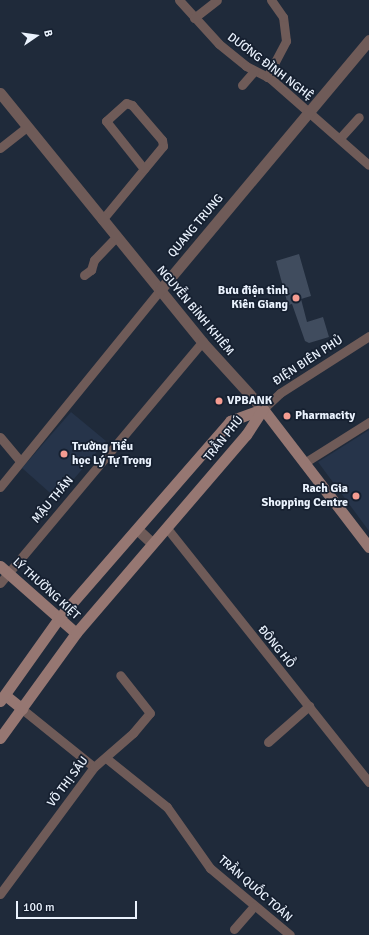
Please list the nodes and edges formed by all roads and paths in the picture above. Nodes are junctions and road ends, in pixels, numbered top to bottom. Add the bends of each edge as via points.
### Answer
1 (179, 0) edge
2 (217, 0) edge
3 (271, 0) edge
4 (194, 18) junction
5 (369, 40) edge
6 (254, 71) junction
7 (267, 77) junction
8 (242, 85) dead end
9 (0, 93) edge
10 (310, 112) junction
11 (359, 117) dead end
12 (27, 127) junction
13 (340, 138) junction
14 (0, 148) edge
15 (369, 165) edge
16 (144, 169) junction
17 (102, 220) junction
18 (116, 237) junction
19 (84, 276) dead end
20 (160, 290) junction
21 (368, 339) edge
22 (202, 342) junction
23 (263, 409) junction
24 (369, 422) edge
25 (0, 438) edge
26 (20, 461) junction
27 (304, 463) junction
28 (0, 487) edge
29 (166, 528) junction
30 (138, 530) junction
31 (152, 543) junction
32 (369, 547) edge
33 (4, 569) edge
34 (0, 583) edge
35 (59, 618) junction
36 (76, 633) junction
37 (120, 675) dead end
38 (2, 696) edge
39 (309, 706) junction
40 (22, 709) junction
41 (0, 738) edge
42 (268, 742) dead end
43 (106, 758) junction
44 (94, 767) junction
45 (369, 782) edge
46 (0, 894) edge
47 (254, 906) junction
48 (234, 929) dead end
49 (290, 935) edge

1 - 4 street, DƯƠNG ĐÌNH NGHỆ
2 - 4 street
3 - 7 street via 283,17 286,41
4 - 6 street, DƯƠNG ĐÌNH NGHỆ via 219,44
5 - 10 street, QUANG TRUNG
6 - 7 street, DƯƠNG ĐÌNH NGHỆ
6 - 8 street
7 - 10 street, DƯƠNG ĐÌNH NGHỆ
9 - 12 street, NGUYỄN BỈNH KHIÊM
10 - 13 street, DƯƠNG ĐÌNH NGHỆ
10 - 20 street, QUANG TRUNG
11 - 13 street
12 - 14 street
12 - 17 street, NGUYỄN BỈNH KHIÊM
13 - 15 street, DƯƠNG ĐÌNH NGHỆ
16 - 16 street via 163,143 132,105 126,103 106,121
16 - 17 street
17 - 18 street, NGUYỄN BỈNH KHIÊM
18 - 19 street via 94,260
18 - 20 street, NGUYỄN BỈNH KHIÊM
20 - 22 street, NGUYỄN BỈNH KHIÊM
20 - 26 street, QUANG TRUNG
21 - 23 street, ĐIỆN BIÊN PHỦ via 280,393
22 - 23 street, NGUYỄN BỈNH KHIÊM
22 - 33 street, MẬU THÂN
23 - 27 main road, NGUYỄN BỈNH KHIÊM
23 - 29 main road, TRẦN PHÚ via 246,435
23 - 30 main road, TRẦN PHÚ via 230,422
24 - 27 street
25 - 26 street
26 - 28 street, QUANG TRUNG
27 - 32 main road, NGUYỄN BỈNH KHIÊM
29 - 31 main road, TRẦN PHÚ
29 - 39 street, ĐÔNG HỒ
30 - 31 street
30 - 35 main road, TRẦN PHÚ
31 - 36 main road, TRẦN PHÚ
33 - 34 street, MẬU THÂN
33 - 35 main road, LÝ THƯỜNG KIỆT
35 - 36 main road, LÝ THƯỜNG KIỆT
35 - 38 main road, TRẦN PHÚ
36 - 40 main road, TRẦN PHÚ
37 - 43 street, VÕ THỊ SÁU via 150,713
38 - 40 main road
39 - 42 street
39 - 45 street, ĐÔNG HỒ
40 - 41 main road, TRẦN PHÚ
40 - 44 street
43 - 44 street, VÕ THỊ SÁU
43 - 47 street, TRẦN QUỐC TOẢN via 167,807 210,868
44 - 46 street, VÕ THỊ SÁU
47 - 48 street
47 - 49 street, TRẦN QUỐC TOẢN

